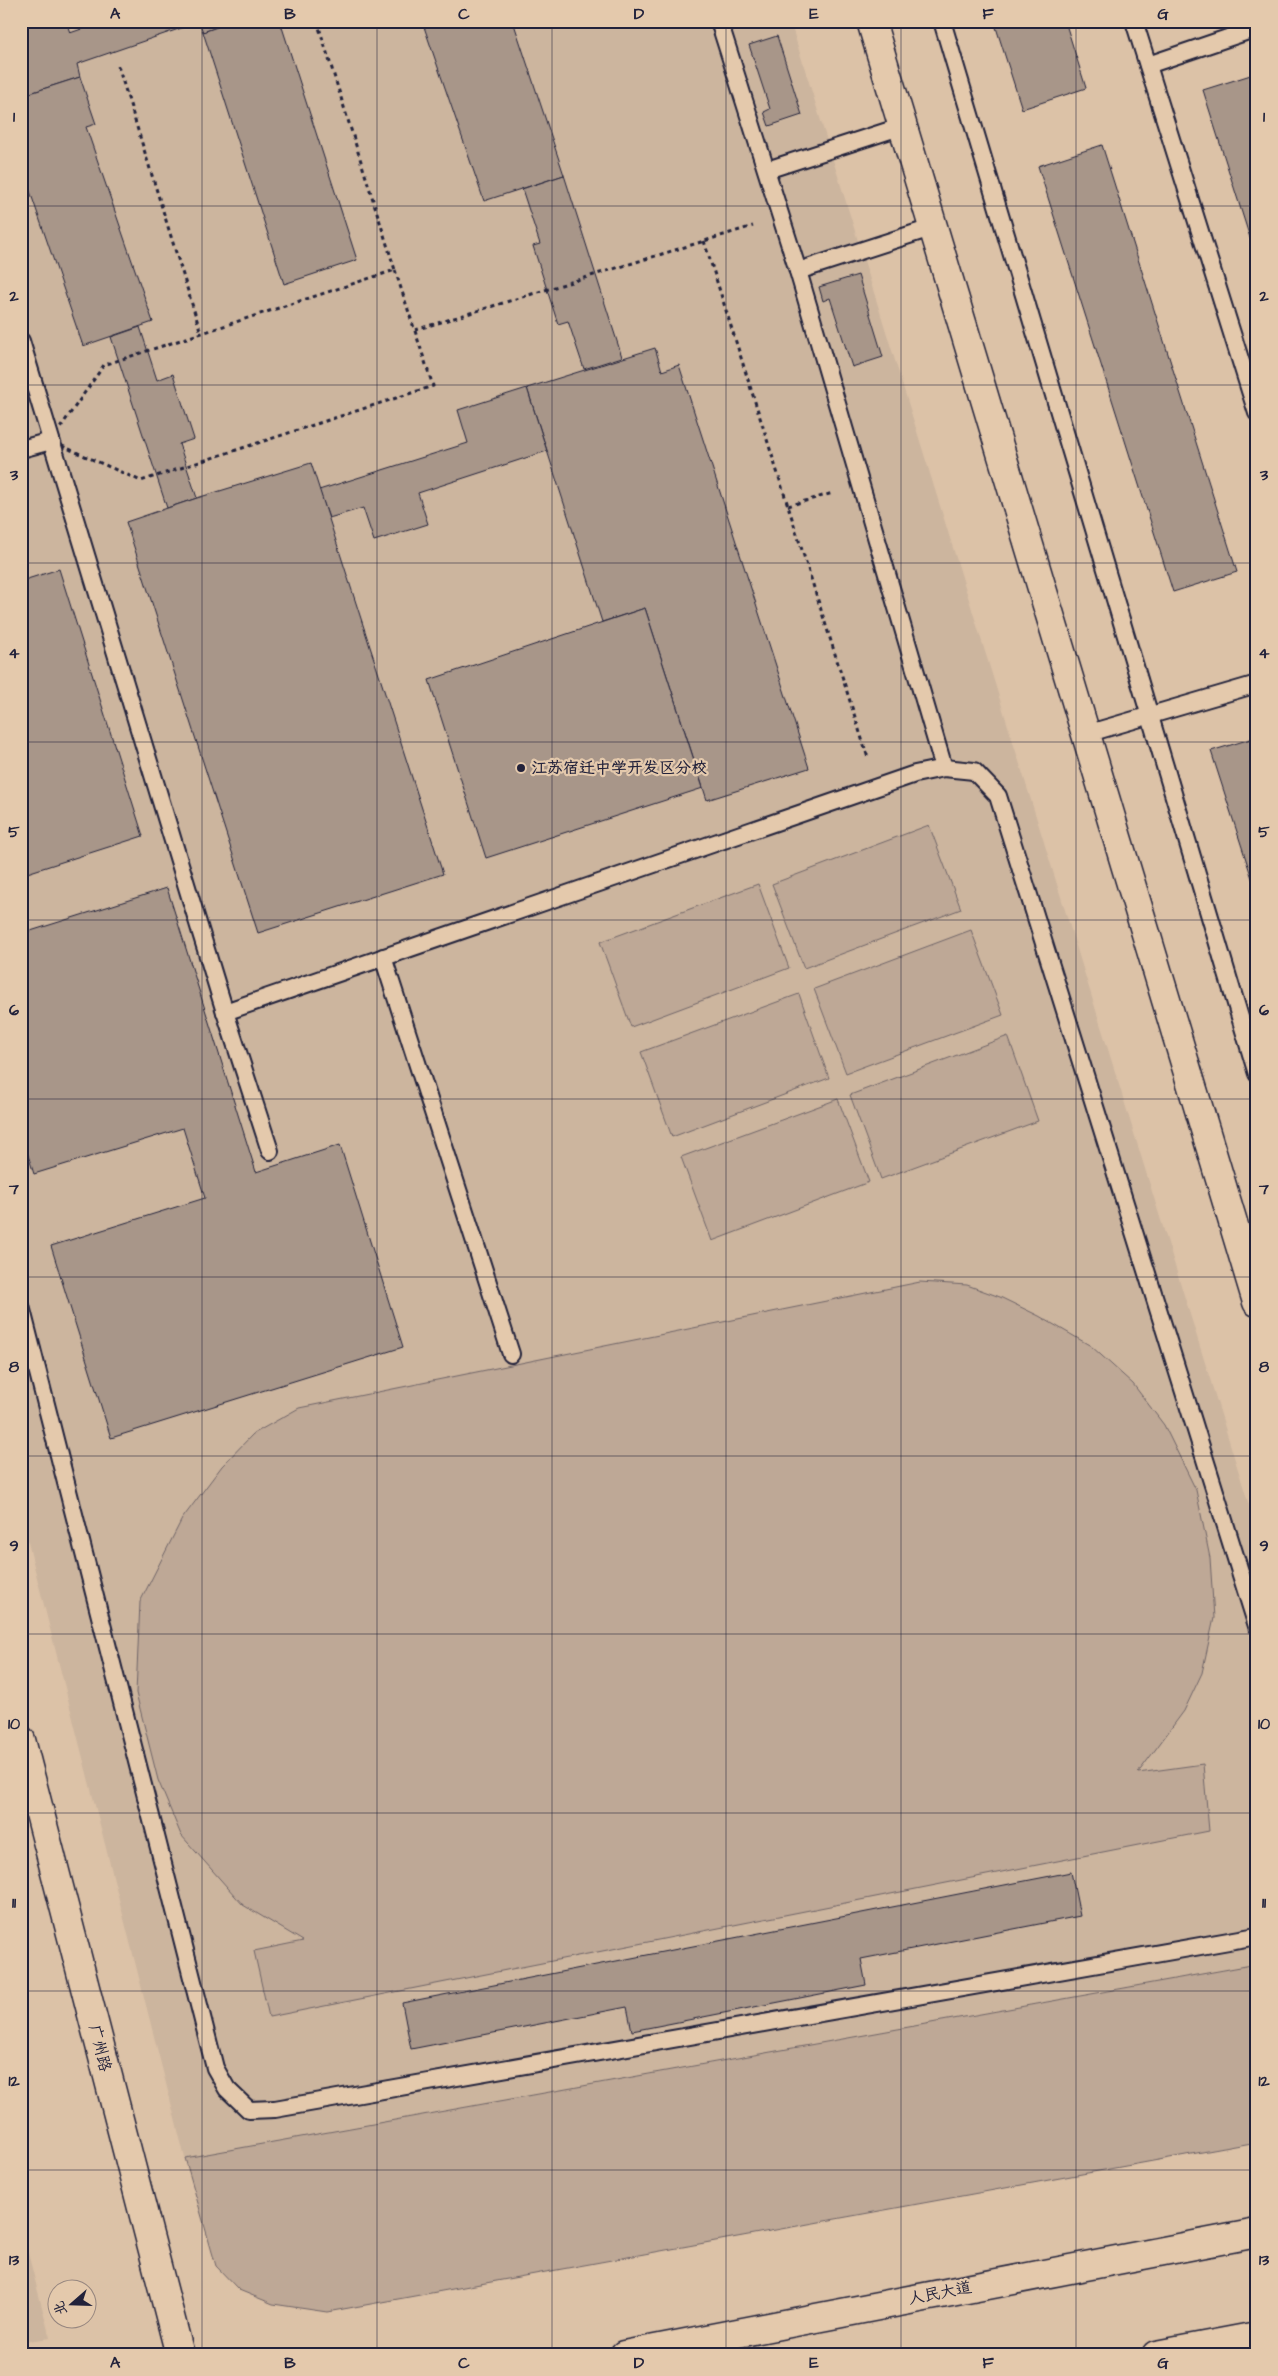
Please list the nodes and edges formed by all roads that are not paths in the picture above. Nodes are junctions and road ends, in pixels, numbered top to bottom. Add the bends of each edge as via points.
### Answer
1 (719, 21) edge
2 (871, 21) edge
3 (942, 21) edge
4 (1134, 21) edge
5 (1257, 28) edge
6 (1148, 65) junction
7 (903, 126) junction
8 (767, 170) junction
9 (934, 227) junction
10 (798, 271) junction
11 (21, 341) edge
12 (1257, 413) edge
13 (51, 440) junction
14 (21, 449) edge
15 (1257, 684) edge
16 (1150, 716) junction
17 (1086, 734) junction
18 (944, 768) junction
19 (383, 957) junction
20 (225, 1012) junction
21 (1257, 1074) edge
22 (270, 1151) dead end
23 (1257, 1302) edge
24 (21, 1306) edge
25 (511, 1354) dead end
26 (1257, 1626) edge
27 (21, 1740) edge
28 (1257, 1936) edge
29 (1257, 2233) edge
30 (1257, 2336) edge
31 (180, 2355) edge
32 (624, 2355) edge
33 (1156, 2355) edge

1 - 8 lane
2 - 7 street
3 - 16 lane
4 - 6 lane
5 - 6 lane
6 - 12 lane
7 - 8 lane
7 - 9 street
8 - 10 lane
9 - 10 lane
9 - 17 street
10 - 18 lane
11 - 13 lane
13 - 14 lane
13 - 20 lane
15 - 16 lane
16 - 17 lane
16 - 21 lane
17 - 23 street
18 - 19 lane via 915,774
18 - 26 lane via 974,771 998,796
19 - 20 lane
19 - 25 lane
20 - 22 lane
24 - 28 lane via 215,2068 227,2089 249,2110 275,2109
27 - 31 street, 广州路
29 - 32 street, 人民大道
30 - 33 street

